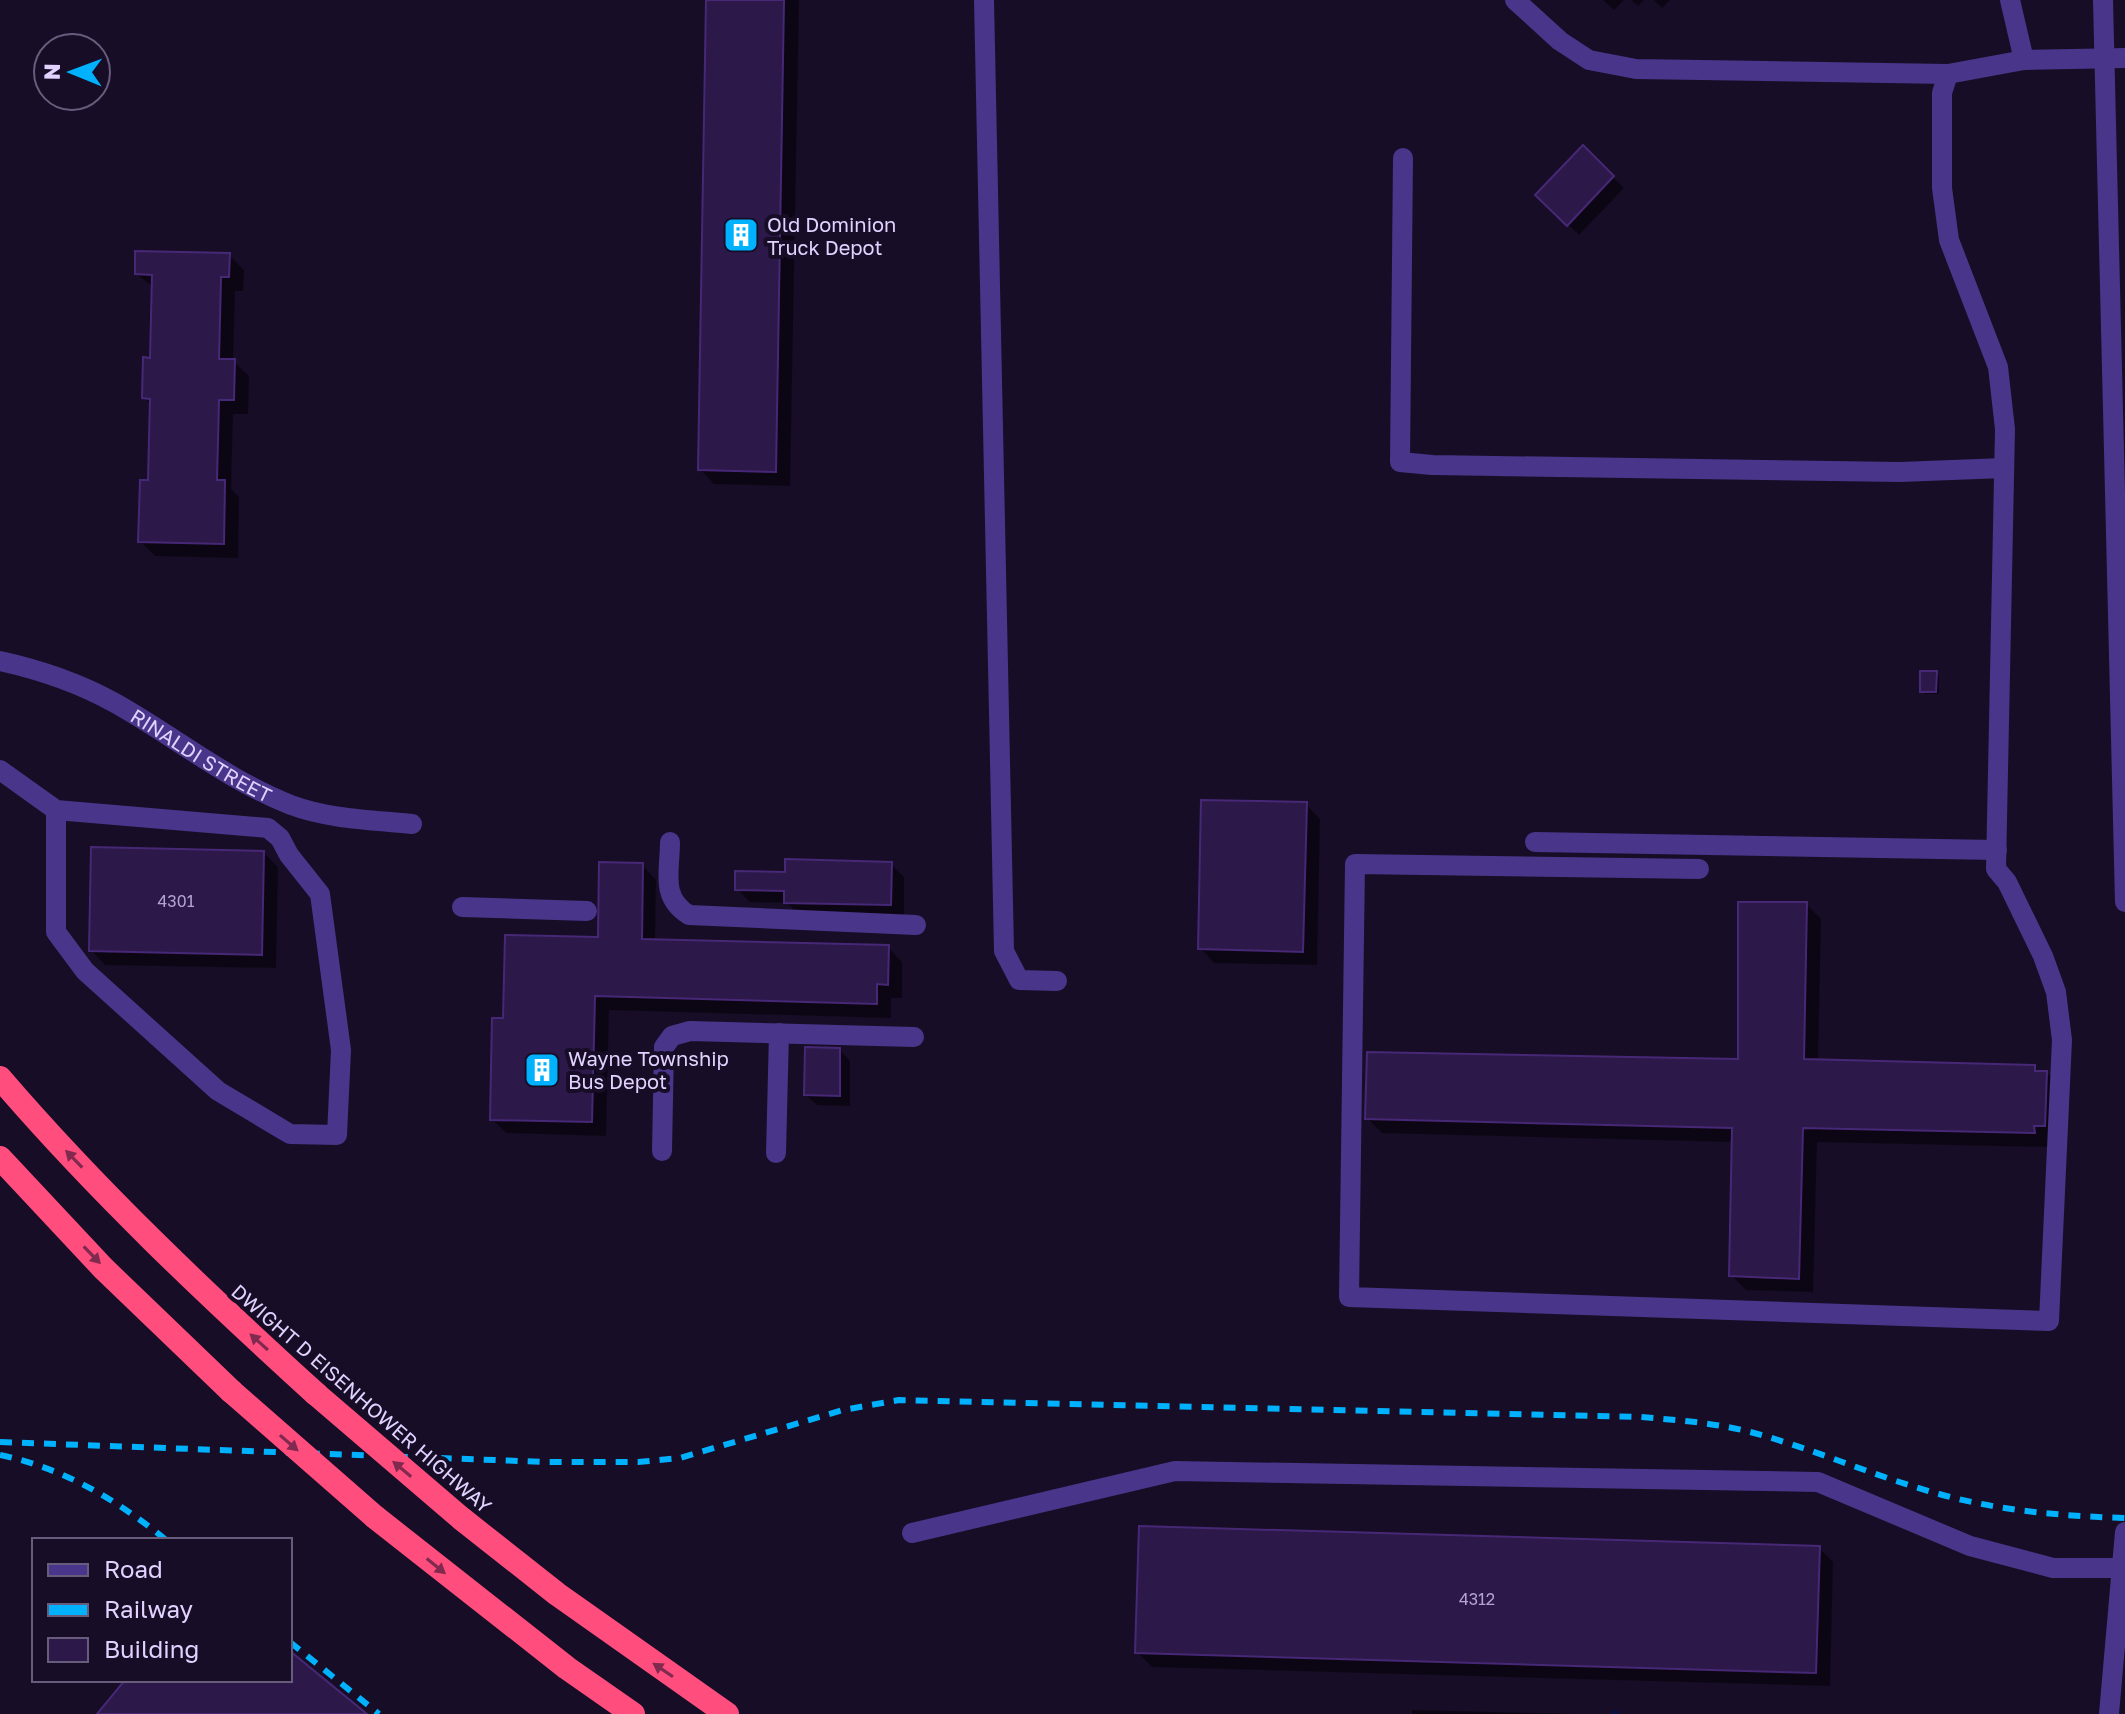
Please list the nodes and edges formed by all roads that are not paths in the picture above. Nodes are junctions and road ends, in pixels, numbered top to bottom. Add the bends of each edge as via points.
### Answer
1 (984, 0) edge
2 (1515, 0) edge
3 (2010, 0) edge
4 (2103, 0) edge
5 (2115, 59) edge
6 (2024, 60) junction
7 (1948, 74) junction
8 (1403, 158) dead end
9 (2004, 468) junction
10 (0, 661) edge
11 (0, 770) edge
12 (284, 802) junction
13 (56, 810) junction
14 (412, 824) dead end
15 (268, 828) junction
16 (670, 842) dead end
17 (1535, 842) dead end
18 (1997, 850) junction
19 (1699, 869) dead end
20 (2125, 902) edge
21 (462, 907) dead end
22 (587, 911) dead end
23 (916, 925) dead end
24 (1057, 981) dead end
25 (779, 1033) junction
26 (914, 1037) dead end
27 (0, 1078) edge
28 (662, 1151) dead end
29 (776, 1153) dead end
30 (0, 1158) edge
31 (2125, 1532) edge
32 (912, 1533) dead end
33 (2124, 1544) edge
34 (2122, 1568) junction
35 (633, 1714) edge
36 (727, 1714) edge
37 (2109, 1714) edge

1 - 24 street via 1004,951 1019,980
2 - 7 street via 1589,60 1636,69
3 - 6 street
4 - 5 street
5 - 6 street
5 - 20 street
6 - 7 street
7 - 9 street via 1942,93 1942,188 1949,240 1998,367
8 - 9 street via 1400,462 1900,472
9 - 18 street
10 - 12 street, RINALDI STREET via 102,696 228,775
11 - 13 street
12 - 14 street, RINALDI STREET
12 - 15 street
13 - 15 street
13 - 15 street via 56,932 85,971 218,1091 290,1134 337,1135 341,1050 320,894
16 - 23 street via 669,895 689,915
17 - 18 street
18 - 19 street via 1996,869 2007,882 2056,992 2062,1040 2049,1321 1349,1297 1355,864
21 - 22 street
25 - 26 street
25 - 28 street via 690,1031 672,1036 664,1047
25 - 29 street
36 -> 27 highway, DWIGHT D EISENHOWER HIGHWAY, bridge via 557,1594 316,1394 147,1235
30 -> 35 highway, bridge via 103,1268 231,1391 375,1517
31 - 33 street
32 - 34 street via 1175,1471 1818,1482 1970,1546 2053,1568
33 - 34 street
34 - 37 street

